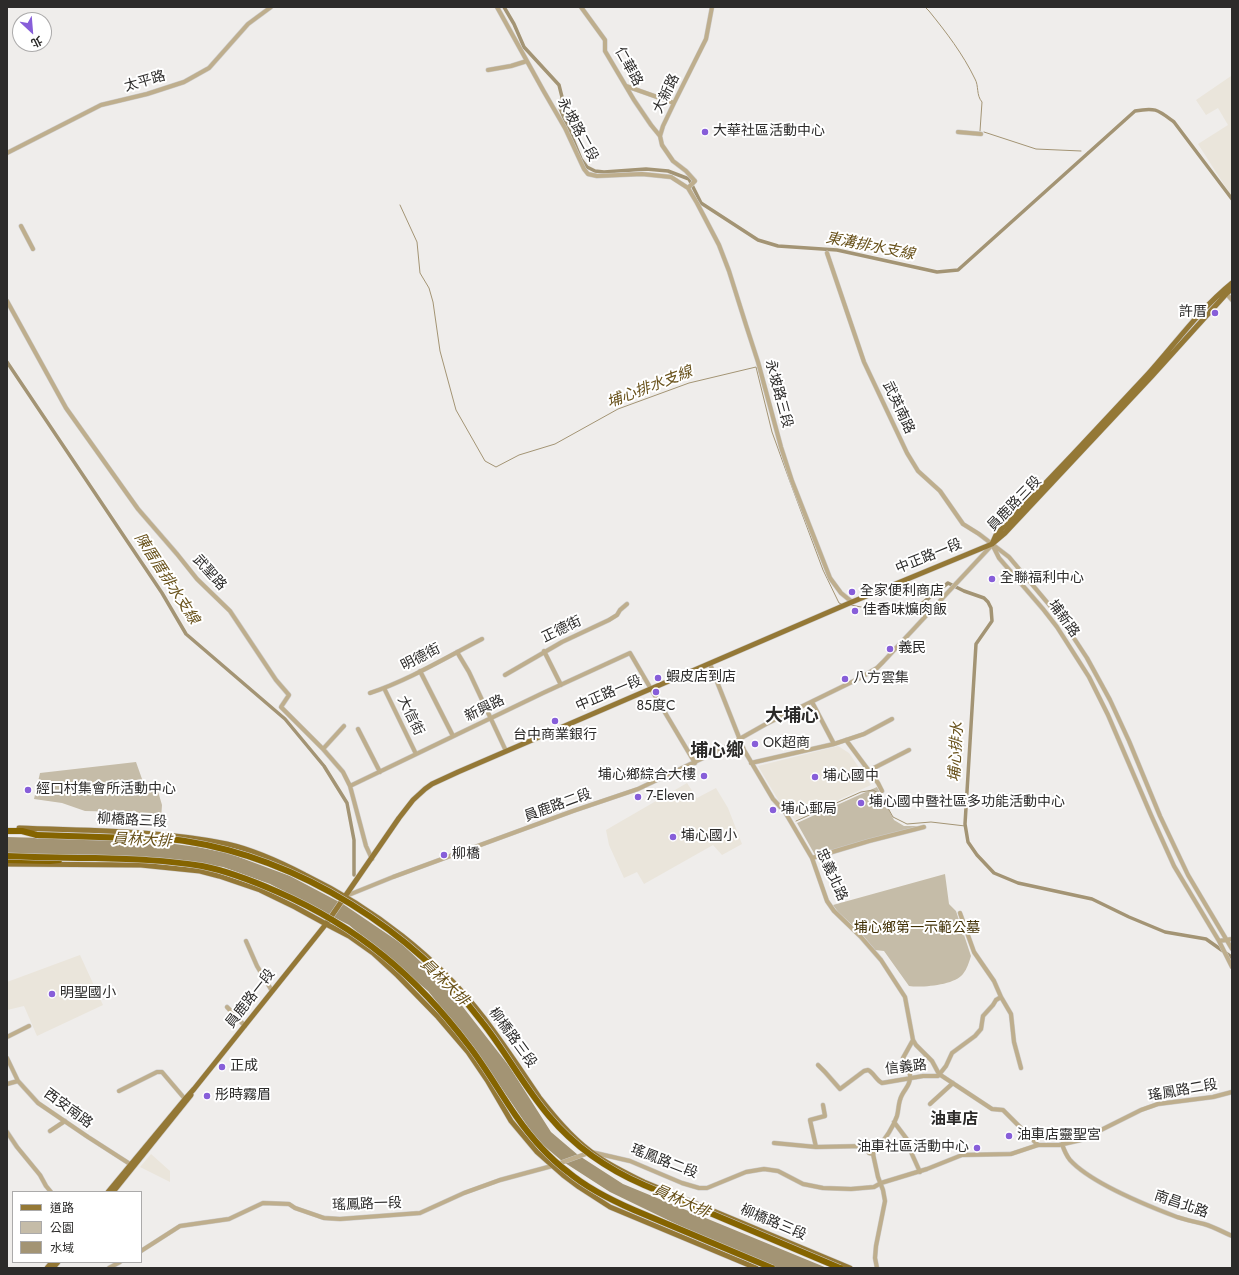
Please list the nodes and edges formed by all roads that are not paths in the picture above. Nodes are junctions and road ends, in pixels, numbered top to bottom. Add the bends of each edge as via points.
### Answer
1 (270, 7) edge
2 (497, 7) edge
3 (581, 7) edge
4 (712, 7) edge
5 (526, 61) junction
6 (488, 70) dead end
7 (626, 86) junction
8 (674, 103) junction
9 (958, 132) dead end
10 (981, 134) dead end
11 (660, 136) junction
12 (7, 153) edge
13 (688, 188) junction
14 (22, 226) dead end
15 (33, 249) dead end
16 (827, 253) dead end
17 (1232, 283) edge
18 (1232, 289) edge
19 (1225, 292) junction
20 (1232, 300) edge
21 (7, 301) edge
22 (992, 544) junction
23 (852, 602) junction
24 (627, 604) dead end
25 (482, 639) dead end
26 (544, 651) junction
27 (457, 652) junction
28 (710, 664) junction
29 (420, 671) junction
30 (505, 675) dead end
31 (560, 685) junction
32 (384, 688) junction
33 (650, 689) junction
34 (370, 694) dead end
35 (812, 702) junction
36 (490, 718) junction
37 (892, 719) dead end
38 (344, 726) dead end
39 (358, 729) dead end
40 (453, 736) junction
41 (739, 739) junction
42 (846, 740) junction
43 (834, 744) junction
44 (324, 749) junction
45 (909, 750) dead end
46 (506, 751) junction
47 (416, 754) junction
48 (695, 762) junction
49 (751, 762) junction
50 (868, 771) junction
51 (380, 772) junction
52 (350, 786) junction
53 (882, 791) dead end
54 (924, 827) dead end
55 (7, 831) edge
56 (7, 856) edge
57 (68, 858) junction
58 (372, 858) junction
59 (812, 858) junction
60 (7, 860) edge
61 (7, 864) edge
62 (346, 896) junction
63 (960, 913) dead end
64 (331, 917) joint
65 (326, 924) junction
66 (1232, 939) edge
67 (1226, 940) junction
68 (246, 941) dead end
69 (1219, 941) junction
70 (1232, 949) edge
71 (1232, 967) edge
72 (272, 991) junction
73 (1001, 997) junction
74 (227, 1007) dead end
75 (29, 1026) dead end
76 (245, 1026) junction
77 (7, 1037) edge
78 (913, 1040) junction
79 (7, 1058) edge
80 (818, 1065) dead end
81 (1021, 1068) dead end
82 (939, 1074) junction
83 (910, 1078) junction
84 (18, 1081) junction
85 (953, 1083) junction
86 (7, 1084) edge
87 (194, 1089) junction
88 (119, 1091) dead end
89 (1232, 1092) edge
90 (185, 1098) junction
91 (930, 1104) dead end
92 (823, 1105) dead end
93 (65, 1121) junction
94 (894, 1122) junction
95 (50, 1131) dead end
96 (7, 1132) edge
97 (909, 1142) dead end
98 (774, 1143) dead end
99 (1062, 1144) junction
100 (1038, 1145) junction
101 (816, 1147) junction
102 (591, 1152) junction
103 (911, 1152) dead end
104 (873, 1154) junction
105 (130, 1164) junction
106 (552, 1166) junction
107 (920, 1172) junction
108 (881, 1182) junction
109 (50, 1191) edge
110 (109, 1191) edge
111 (114, 1191) edge
112 (1232, 1236) edge
113 (142, 1250) edge
114 (118, 1263) edge
115 (109, 1268) edge
116 (756, 1268) edge
117 (772, 1268) edge
118 (840, 1268) edge
119 (850, 1268) edge
120 (877, 1268) edge

1 - 12 street, 太平路 via 248,24 209,68 184,82 101,105
2 - 5 street, 永坡路二段
3 - 7 street, 仁華路 via 605,40 605,51
4 - 8 street, 大新路 via 706,39
5 - 6 street
5 - 13 street, 永坡路二段 via 588,174 662,175
7 - 8 street
7 - 11 street, 仁華路
8 - 11 street, 大新路
9 - 10 street
11 - 13 street, 大新路 via 662,145 673,161 695,182
13 - 23 street, 永坡路三段 via 719,245 729,271 758,362 781,447 823,562 830,578 841,593
14 - 15 street
16 - 22 street, 武英南路 via 864,362 907,453 918,471 940,491 962,524
17 - 19 main road, 員鹿路三段
18 - 19 main road, 員鹿路三段
19 - 20 street
19 - 22 main road, 員鹿路三段 via 1180,336 1149,373 996,536
21 - 44 street, 武聖路 via 66,408 81,430 138,509 197,579 230,611 276,680 289,695 281,707
22 - 23 main road, 中正路一段
22 - 35 street, 員鹿路二段 via 877,668
22 - 67 street, 埔新路 via 1010,557 1062,620 1087,658 1110,700 1188,875
22 - 69 street, 埔新路 via 999,558 1056,627 1088,677 1108,715 1174,866
23 - 28 main road, 中正路一段
24 - 26 street, 正德街 via 609,620
25 - 27 street, 明德街
26 - 30 street, 正德街
26 - 31 street
27 - 29 street, 明德街
27 - 36 street
28 - 33 main road, 中正路一段
28 - 41 street, 忠義北路
29 - 32 street, 明德街
29 - 40 street
31 - 33 street, 新興路 via 630,653
31 - 36 street, 新興路
32 - 34 street, 明德街
32 - 47 street, 大信街
33 - 46 main road, 中正路一段
33 - 48 street
35 - 41 street, 員鹿路二段
35 - 43 street
36 - 40 street, 新興路
36 - 46 street
37 - 42 street via 864,734
38 - 44 street
39 - 51 street
40 - 47 street, 新興路
41 - 48 street, 員鹿路二段
41 - 49 street, 忠義北路
42 - 43 street
42 - 50 street
43 - 49 street
44 - 52 street, 武聖路 via 343,772
45 - 50 street
46 - 58 main road, 中正路一段 via 425,789 399,818
47 - 51 street, 新興路
48 - 62 street, 員鹿路二段 via 638,789
49 - 59 street, 忠義北路
50 - 53 street
51 - 52 street, 新興路
52 - 58 street, 武聖路 via 366,846
54 - 59 street
55 - 62 main road, 柳橋路三段 via 142,832 229,844 273,859
55 - 118 highway, bridge via 37,835 183,840 231,850 272,864 312,882 368,915 403,941 436,971 481,1021 548,1115 573,1141 597,1160 644,1186
56 - 57 highway, bridge
57 - 60 highway, bridge via 50,861
57 - 117 highway, bridge via 141,859 221,870 298,901 352,932 401,970 443,1013 472,1050 521,1123 567,1172 614,1201
58 - 62 main road, 中正路一段
59 - 78 street, 忠義北路 via 827,901 881,960 904,997
61 - 65 main road via 141,865 200,871 260,890
62 - 64 main road, 中正路一段
62 - 102 main road, 柳橋路三段 via 404,937 438,968 483,1017 552,1114
63 - 73 street via 974,952 994,981
64 - 65 main road, 員鹿路一段
65 - 72 main road, 員鹿路一段
65 - 106 main road via 349,936 372,953 398,975 438,1016 468,1052 511,1122
66 - 67 street
67 - 69 street
67 - 70 street, 埔新路
68 - 72 street
69 - 71 street, 埔新路
72 - 76 main road, 員鹿路一段
73 - 81 street via 1011,1014 1014,1042
73 - 82 street, 信義路 via 983,1016 981,1029 952,1053
74 - 76 street
75 - 77 street
76 - 87 main road, 員鹿路一段
78 - 82 street, 忠義北路 via 932,1061
78 - 83 street via 903,1058 909,1069
79 - 84 street, 西安南路
80 - 83 street, 信義路 via 840,1089 868,1070 882,1083
82 - 83 street, 信義路
82 - 85 street, 忠義北路
83 - 94 street via 901,1096
84 - 86 street
84 - 93 street, 西安南路 via 38,1103
85 - 91 street
85 - 100 street, 忠義北路 via 992,1108 1003,1110
87 - 90 main road, 員鹿路一段
87 - 111 main road, 員鹿路一段 via 190,1099
88 - 90 street via 157,1072 162,1072
89 - 99 street, 瑤鳳路二段 via 1158,1104 1082,1140
90 - 105 main road, 員鹿路一段
92 - 101 street via 825,1116 810,1120
93 - 95 street
93 - 105 street, 西安南路
94 - 97 street
94 - 104 street via 891,1131
96 - 109 street
98 - 101 street
99 - 100 street, 瑤鳳路二段
99 - 112 street, 南昌北路 via 1064,1151 1078,1168 1099,1181 1179,1218 1205,1224
100 - 107 street, 瑤鳳路二段 via 1011,1154 962,1155
101 - 104 street via 864,1146
102 - 106 street, 瑤鳳路一段
102 - 108 street, 瑤鳳路二段 via 630,1161 699,1188 707,1188 746,1172 764,1169 778,1171 803,1184 823,1188 851,1190 874,1187
102 - 119 main road, 柳橋路三段 via 644,1182
103 - 107 street
104 - 108 street
105 - 110 main road, 員鹿路一段
106 - 113 street, 瑤鳳路一段 via 500,1180 420,1213 324,1218 289,1204 263,1203 229,1219 180,1226
106 - 116 main road via 610,1207
107 - 108 street, 瑤鳳路二段
108 - 120 street via 885,1201 876,1246
114 - 115 street

